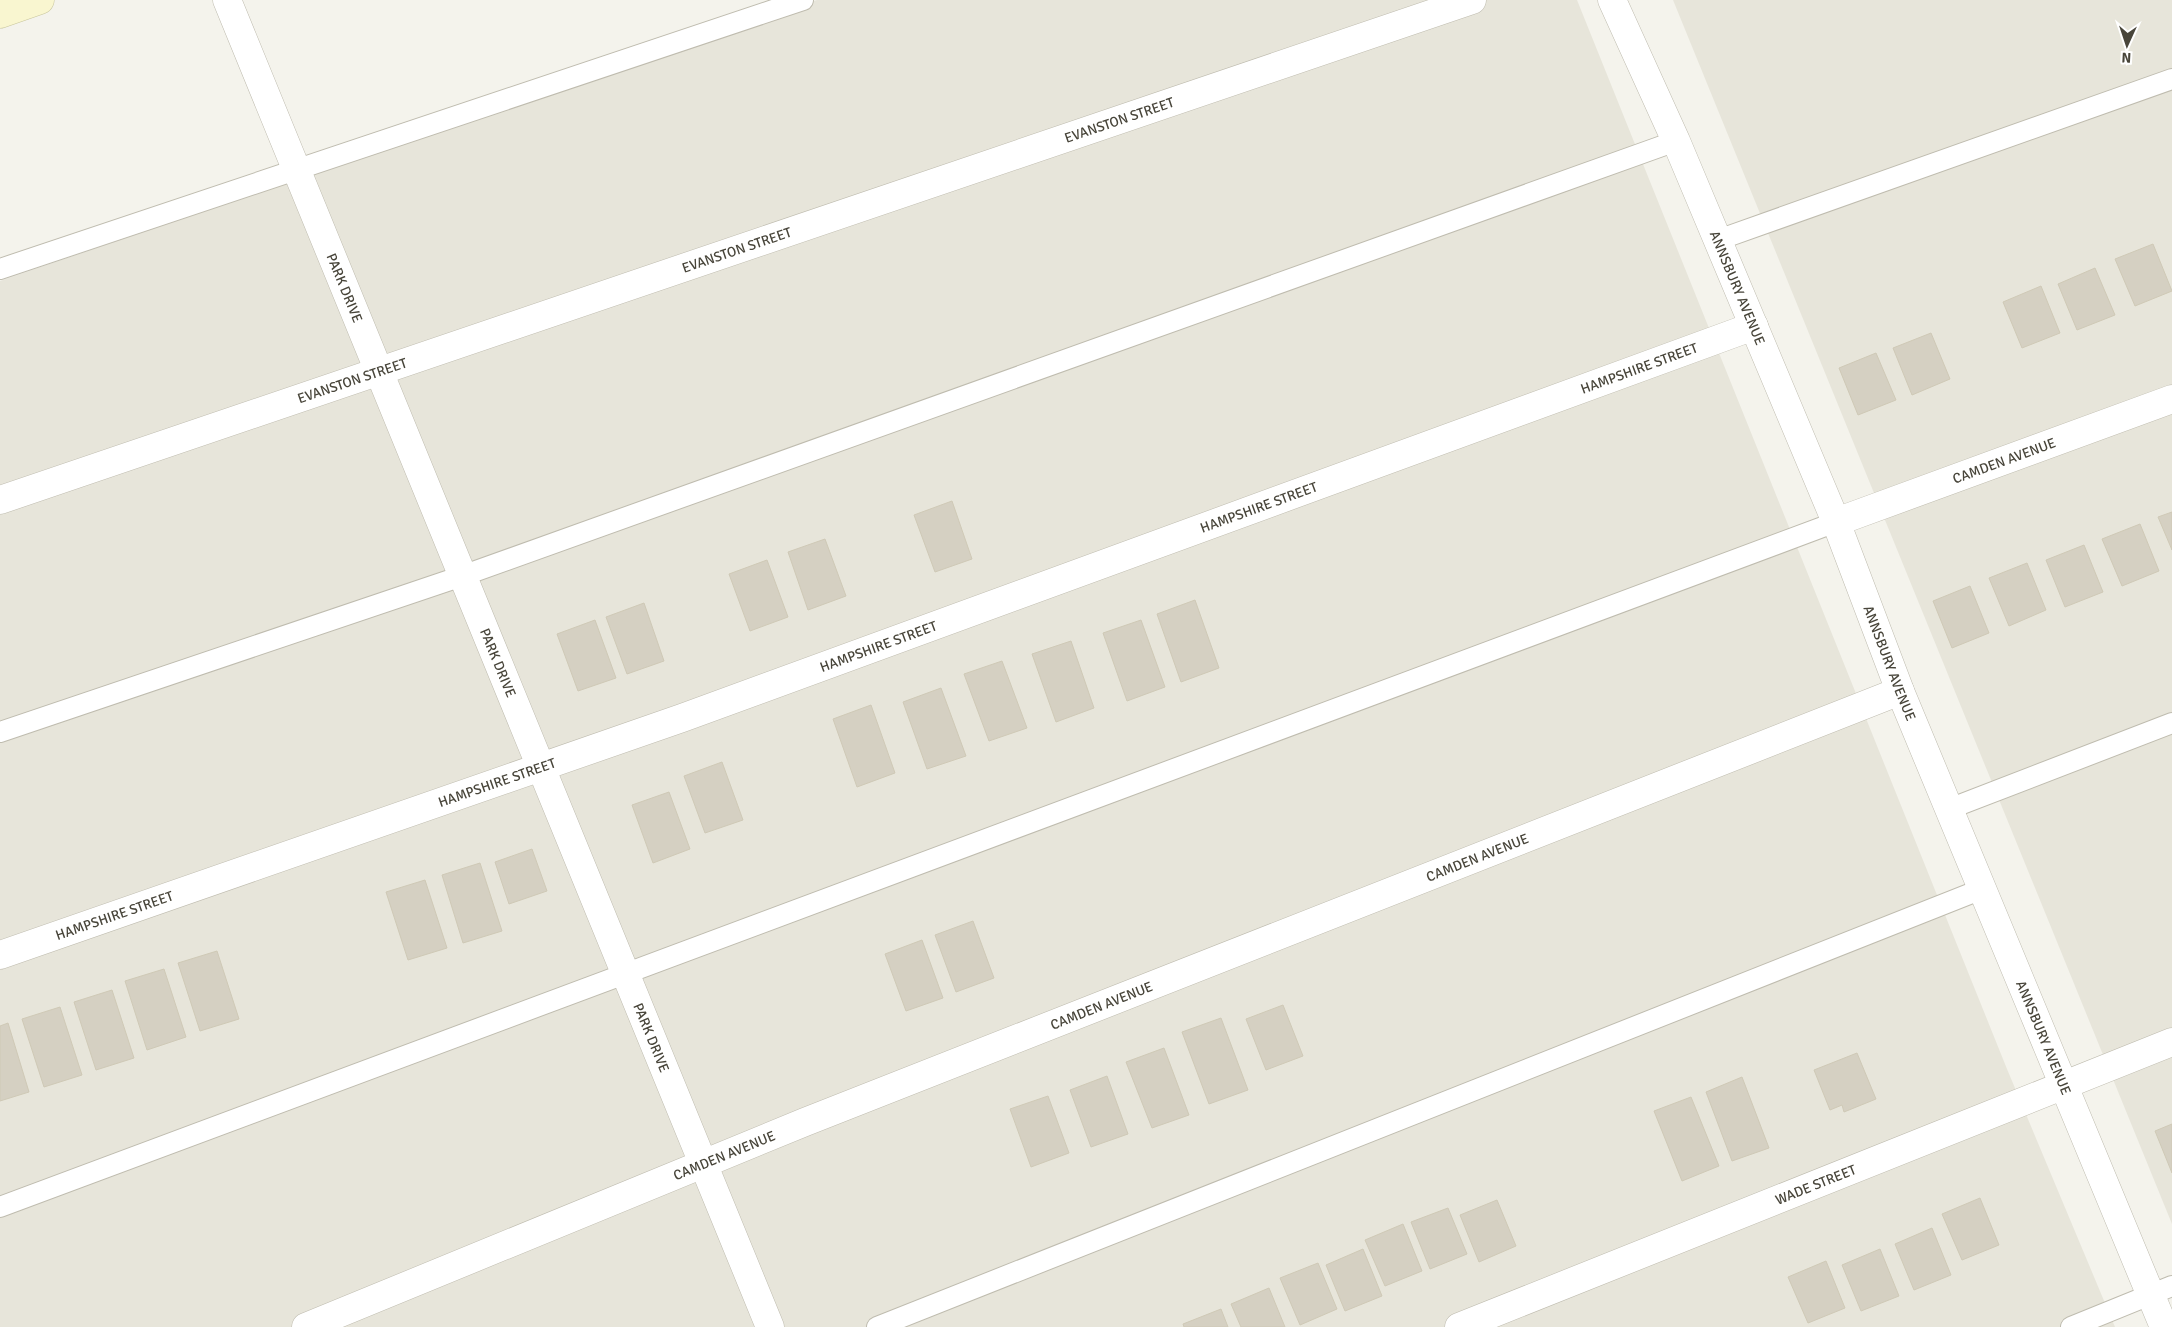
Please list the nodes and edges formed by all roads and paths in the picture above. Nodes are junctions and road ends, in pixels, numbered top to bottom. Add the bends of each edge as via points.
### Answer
1 (40, 0) edge
2 (227, 0) edge
3 (803, 0) edge
4 (1472, 0) edge
5 (1612, 0) edge
6 (0, 14) edge
7 (2172, 80) edge
8 (1676, 141) junction
9 (296, 169) junction
10 (1718, 240) junction
11 (0, 269) edge
12 (1754, 326) junction
13 (378, 371) junction
14 (2172, 399) edge
15 (0, 500) edge
16 (1836, 522) junction
17 (462, 576) junction
18 (1900, 691) junction
19 (2172, 723) edge
20 (0, 732) edge
21 (541, 768) junction
22 (1949, 808) junction
23 (1982, 889) junction
24 (0, 955) edge
25 (625, 973) junction
26 (2172, 1042) edge
27 (2064, 1086) junction
28 (704, 1164) junction
29 (0, 1207) edge
30 (2162, 1290) edge
31 (306, 1327) edge
32 (770, 1327) edge
33 (877, 1327) edge
34 (1458, 1327) edge
35 (2071, 1327) edge
36 (2164, 1327) edge

1 - 6 main road
2 - 9 street, PARK DRIVE
3 - 9 lane
4 - 13 street, EVANSTON STREET
5 - 8 street, ANNSBURY AVENUE
7 - 10 lane
8 - 10 street, ANNSBURY AVENUE
8 - 17 lane
9 - 11 lane
9 - 13 street, PARK DRIVE
10 - 12 street, ANNSBURY AVENUE
12 - 16 street, ANNSBURY AVENUE
12 - 21 street, HAMPSHIRE STREET
13 - 15 street, EVANSTON STREET
13 - 17 street, PARK DRIVE
14 - 16 street, CAMDEN AVENUE
16 - 18 street, ANNSBURY AVENUE
16 - 25 lane
17 - 20 lane
17 - 21 street, PARK DRIVE
18 - 22 street, ANNSBURY AVENUE
18 - 28 street, CAMDEN AVENUE
19 - 22 lane
21 - 24 street, HAMPSHIRE STREET
21 - 25 street, PARK DRIVE
22 - 23 street, ANNSBURY AVENUE
23 - 27 street, ANNSBURY AVENUE
23 - 33 lane
25 - 28 street, PARK DRIVE
25 - 29 lane
26 - 27 street, WADE STREET
27 - 30 street, ANNSBURY AVENUE
27 - 34 street, WADE STREET
28 - 31 street, CAMDEN AVENUE
28 - 32 street, PARK DRIVE
30 - 35 lane
30 - 36 street, ANNSBURY AVENUE

